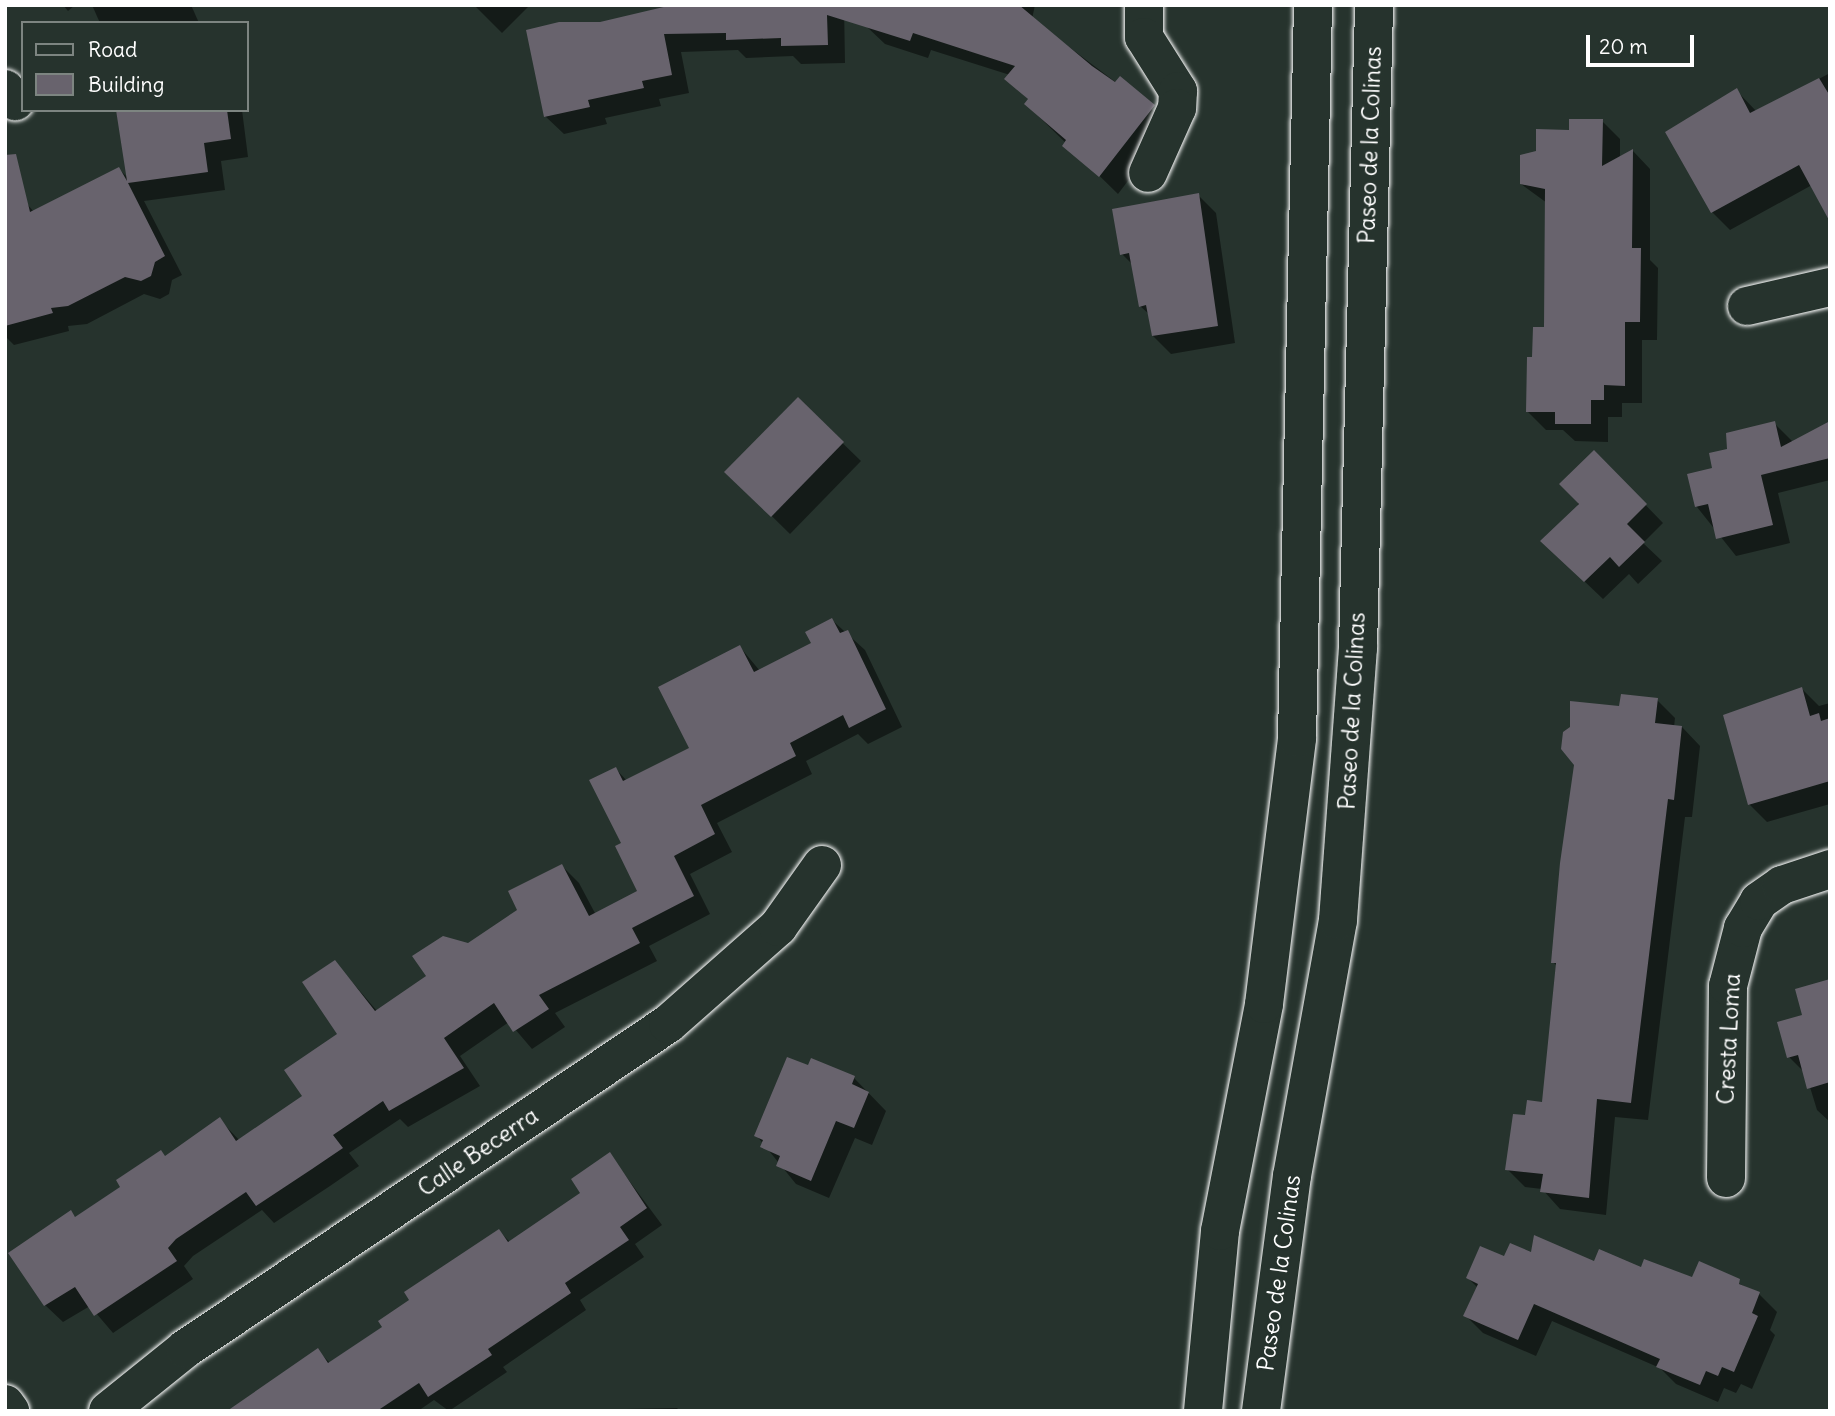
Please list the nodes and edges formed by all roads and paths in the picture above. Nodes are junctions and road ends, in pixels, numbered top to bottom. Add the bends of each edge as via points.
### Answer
1 (1144, 5) edge
2 (1313, 5) edge
3 (1374, 5) edge
4 (1149, 173) dead end
5 (1830, 287) edge
6 (1747, 306) dead end
7 (822, 864) dead end
8 (1830, 869) edge
9 (1726, 1178) dead end
10 (5, 1404) edge
11 (10, 1411) edge
12 (108, 1411) edge
13 (1203, 1411) edge
14 (1261, 1411) edge

1 - 4 main road via 1144,37 1178,91 1177,108
2 - 13 main road via 1297,738 1264,1004 1220,1231
3 - 14 main road, Paseo de la Colinas via 1358,648 1338,920 1292,1176
5 - 6 main road
7 - 12 main road, Calle Becerra via 778,927 668,1024 197,1341
8 - 9 main road, Cresta Loma via 1782,885 1759,901 1743,928 1728,986
10 - 11 main road

